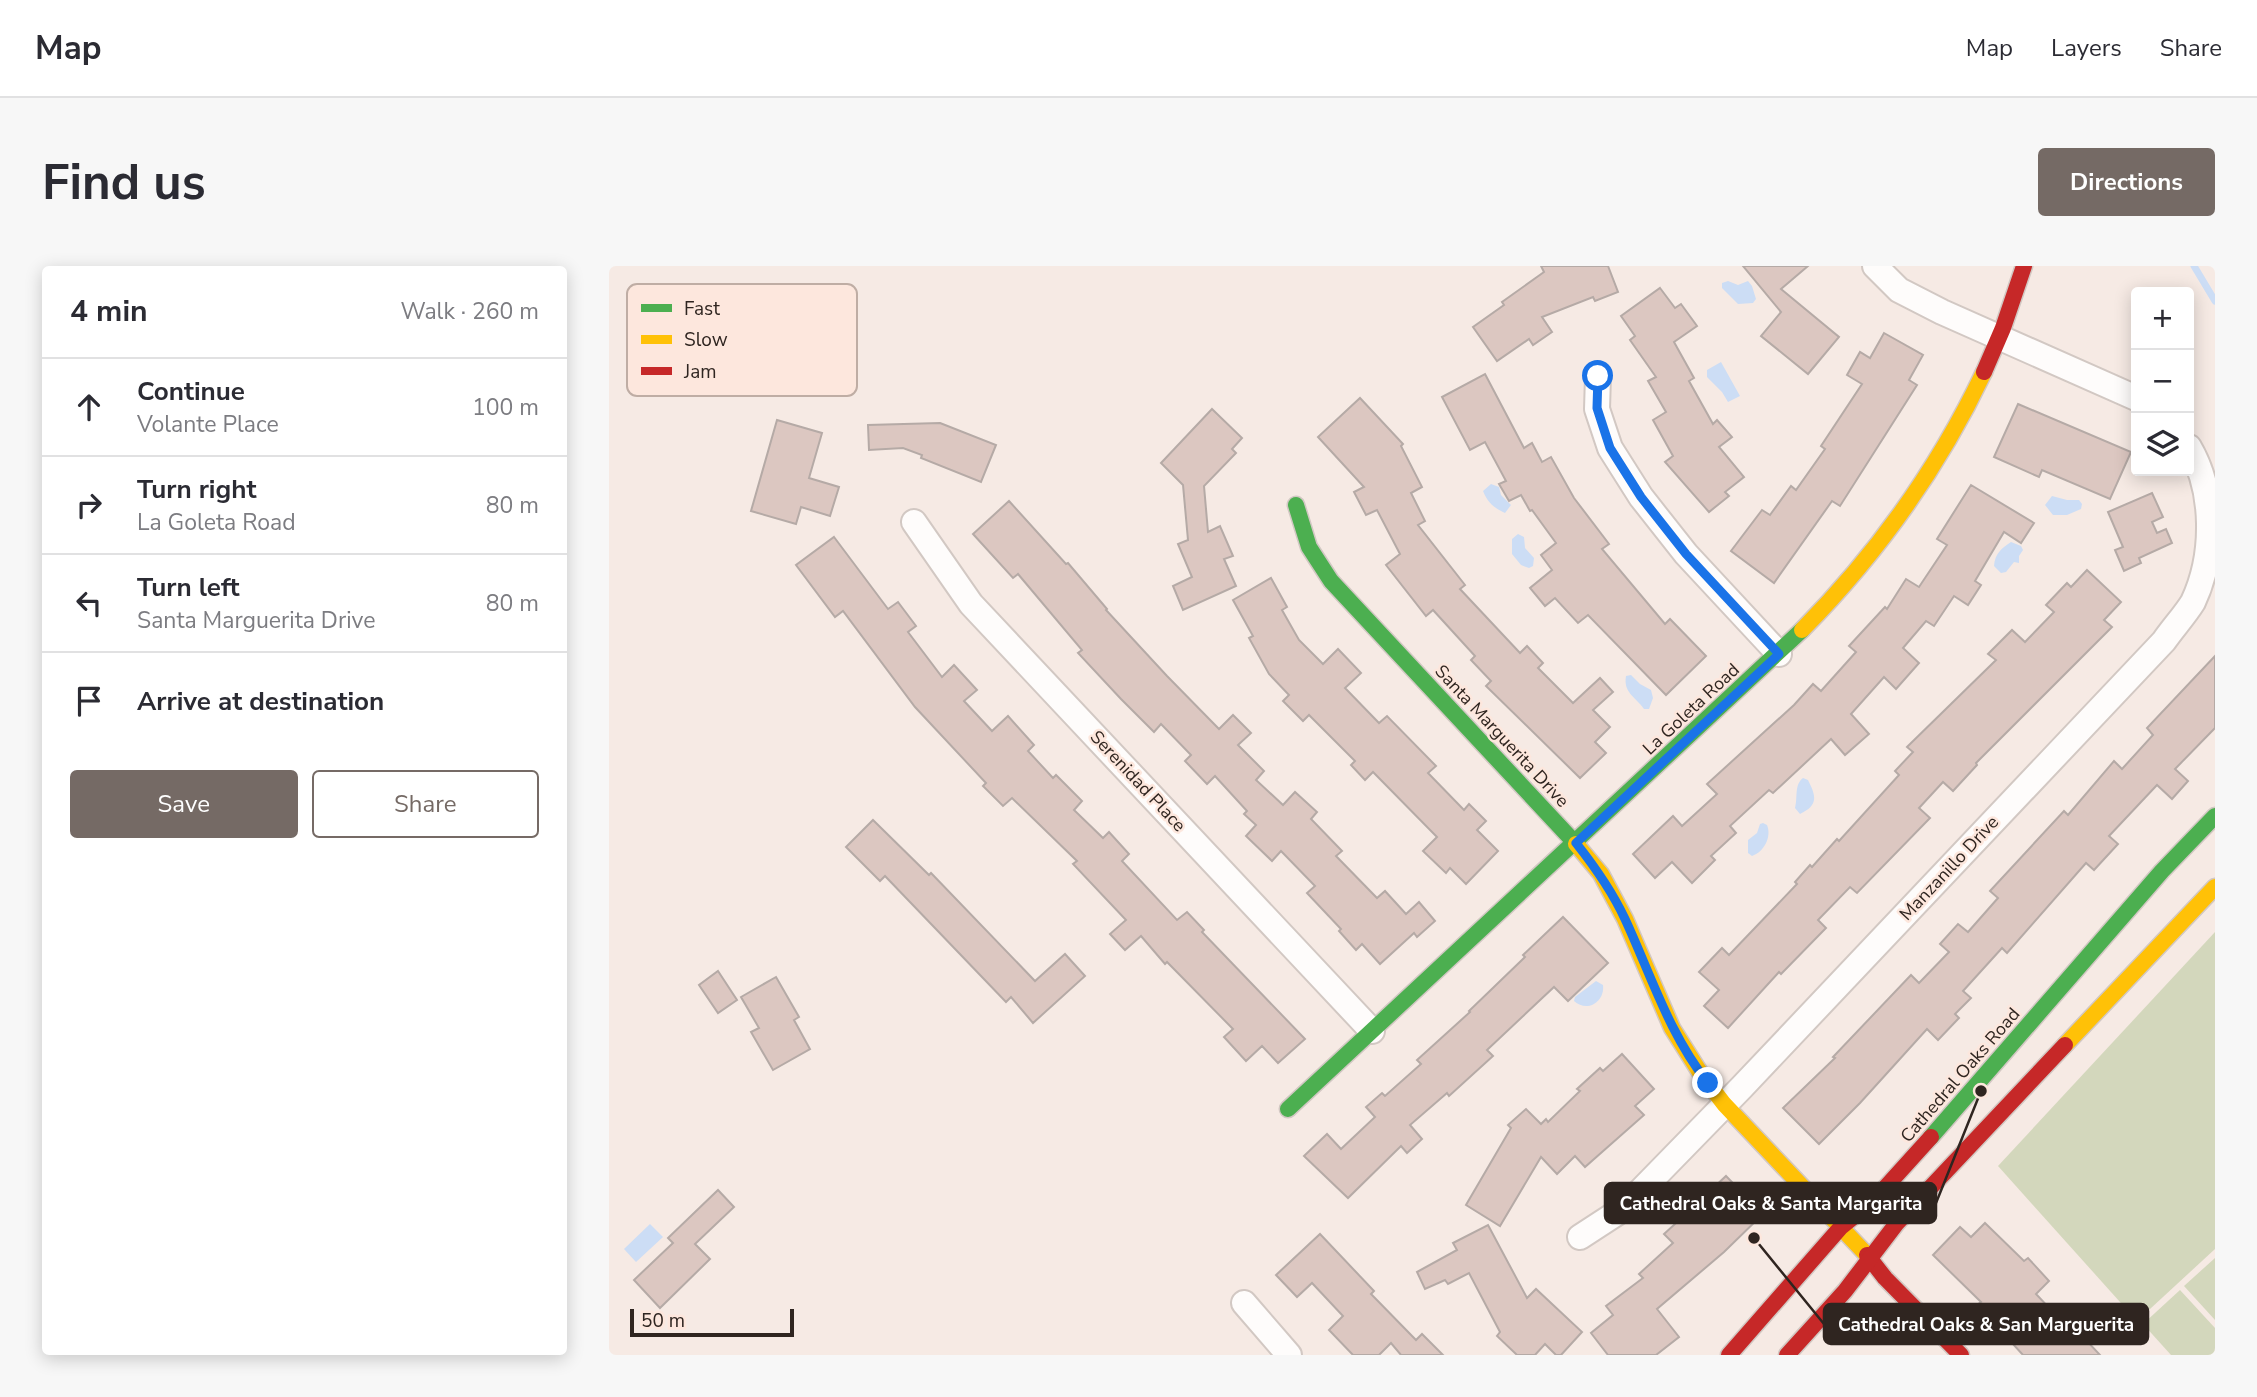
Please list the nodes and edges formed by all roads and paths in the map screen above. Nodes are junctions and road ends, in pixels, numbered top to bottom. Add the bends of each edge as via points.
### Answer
1 (1875, 266) edge
2 (2024, 266) edge
3 (2000, 336) junction
4 (1598, 376) dead end
5 (2131, 396) edge
6 (2194, 455) edge
7 (1296, 505) dead end
8 (914, 522) dead end
9 (1779, 654) junction
10 (2215, 816) edge
11 (1576, 843) junction
12 (2215, 887) edge
13 (1373, 1031) junction
14 (1724, 1104) junction
15 (1288, 1109) dead end
16 (1841, 1227) junction
17 (1580, 1237) dead end
18 (1872, 1260) junction
19 (1244, 1303) dead end
20 (1289, 1355) edge
21 (1729, 1355) edge
22 (1787, 1355) edge
23 (1961, 1355) edge

1 - 3 street via 1899,290
2 - 3 street, La Goleta Road
3 - 5 street
3 - 9 street, La Goleta Road via 1950,439 1917,493 1836,597
4 - 9 street via 1597,408 1610,448 1641,497 1686,554
6 - 14 street, Manzanillo Drive via 2210,498 2211,529 2207,566 2193,601 2164,641
7 - 11 street, Santa Marguerita Drive via 1309,547 1331,581
8 - 13 street, Serenidad Place via 971,604
9 - 11 street, La Goleta Road
10 - 16 street, Cathedral Oaks Road via 1915,1156
11 - 13 street, La Goleta Road
11 - 14 street, Santa Marguerita Drive via 1601,874 1625,919 1672,1028
12 - 18 street via 1897,1223
13 - 15 street, La Goleta Road
14 - 16 street, Santa Marguerita Drive
14 - 17 street, Manzanillo Drive via 1623,1209
16 - 18 street, Santa Marguerita Drive
16 - 21 street, Cathedral Oaks Road
18 - 22 street
18 - 23 street, Santa Marguerita Drive
19 - 20 street

